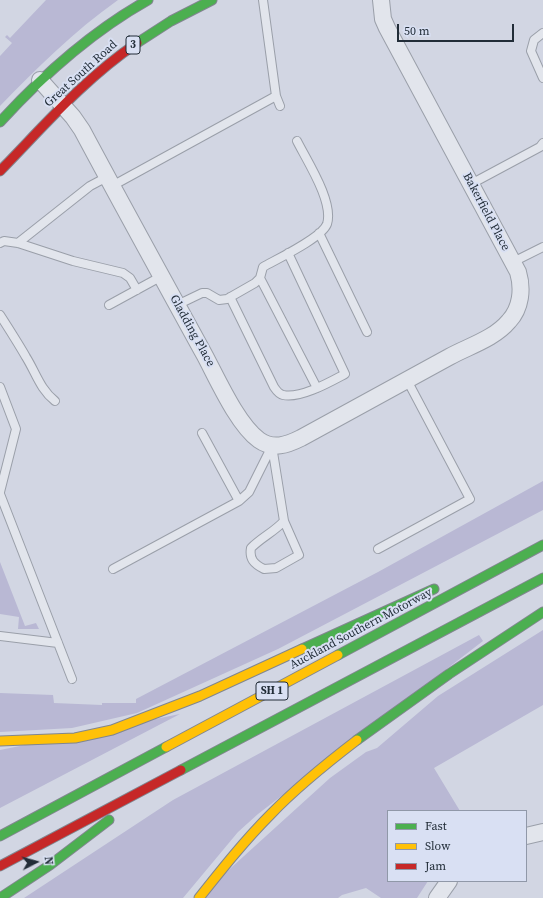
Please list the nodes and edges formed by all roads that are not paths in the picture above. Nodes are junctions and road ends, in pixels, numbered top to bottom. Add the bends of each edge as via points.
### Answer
1 (148, 0) edge
2 (212, 0) edge
3 (263, 0) edge
4 (381, 0) edge
5 (543, 33) edge
6 (543, 78) edge
7 (40, 80) junction
8 (276, 96) junction
9 (62, 105) junction
10 (280, 106) dead end
11 (0, 122) edge
12 (297, 141) dead end
13 (543, 143) edge
14 (0, 171) edge
15 (109, 181) junction
16 (471, 184) junction
17 (319, 233) junction
18 (0, 243) edge
19 (18, 244) junction
20 (543, 247) edge
21 (288, 253) junction
22 (513, 262) junction
23 (162, 276) junction
24 (260, 278) junction
25 (137, 290) junction
26 (230, 297) junction
27 (109, 305) dead end
28 (177, 305) junction
29 (0, 315) edge
30 (367, 332) dead end
31 (407, 380) junction
32 (0, 387) edge
33 (317, 388) junction
34 (55, 400) dead end
35 (7, 404) junction
36 (0, 411) edge
37 (202, 433) dead end
38 (272, 446) junction
39 (0, 493) edge
40 (239, 500) junction
41 (284, 521) junction
42 (543, 540) edge
43 (543, 545) edge
44 (378, 549) dead end
45 (113, 569) dead end
46 (478, 569) dead end
47 (543, 578) edge
48 (443, 585) dead end
49 (543, 612) edge
50 (0, 636) edge
51 (58, 644) junction
52 (72, 679) dead end
53 (0, 741) edge
54 (157, 782) junction
55 (543, 832) edge
56 (0, 836) edge
57 (527, 836) edge
58 (0, 866) edge
59 (448, 882) edge
60 (0, 898) edge
61 (199, 898) edge
62 (438, 898) edge

1 - 7 main road, Great South Road via 84,43
2 - 9 main road, Great South Road / 3 via 159,27 116,57
3 - 8 lane
4 - 16 street, Bakerfield Place via 383,19 387,28
5 - 6 lane via 534,40 531,51
7 - 9 street, Gladding Place
7 - 11 main road, Great South Road
8 - 10 lane
8 - 15 lane
9 - 14 main road, Great South Road / 3
9 - 15 street, Gladding Place via 82,130
12 - 17 lane via 323,193 328,211 327,225
13 - 16 lane
15 - 19 lane via 90,186
15 - 23 street, Gladding Place
16 - 22 street, Bakerfield Place
17 - 21 lane via 314,239
17 - 30 lane
18 - 19 lane via 4,241
19 - 25 lane via 123,273 130,278
20 - 22 lane
21 - 24 lane via 263,267
21 - 33 lane via 345,374
22 - 31 street, Bakerfield Place via 521,283 519,301 510,320 494,334
23 - 25 lane
23 - 28 street, Gladding Place
24 - 26 lane
24 - 33 lane
25 - 27 lane
26 - 28 lane via 219,300 202,293
26 - 33 lane via 278,393 291,396
28 - 38 street, Gladding Place via 245,425 259,440
29 - 34 lane via 40,384
31 - 38 street via 297,440 286,445
31 - 44 lane via 470,499
32 - 35 lane
35 - 36 lane
35 - 39 lane via 16,429
37 - 40 lane
38 - 40 lane via 249,492
38 - 41 lane
39 - 51 lane
40 - 45 lane
41 - 41 lane via 299,555 276,568 264,569 252,561 251,548 277,530
42 - 46 main road
43 - 56 main road, Auckland Southern Motorway / SH 1
47 - 54 main road, SH 1
48 - 53 main road via 200,696 112,730 75,738
49 - 61 main road via 353,742 301,786 249,837
50 - 51 lane
51 - 52 lane
54 - 58 main road, SH 1
54 - 60 main road via 50,866
55 - 57 street
59 - 62 street

